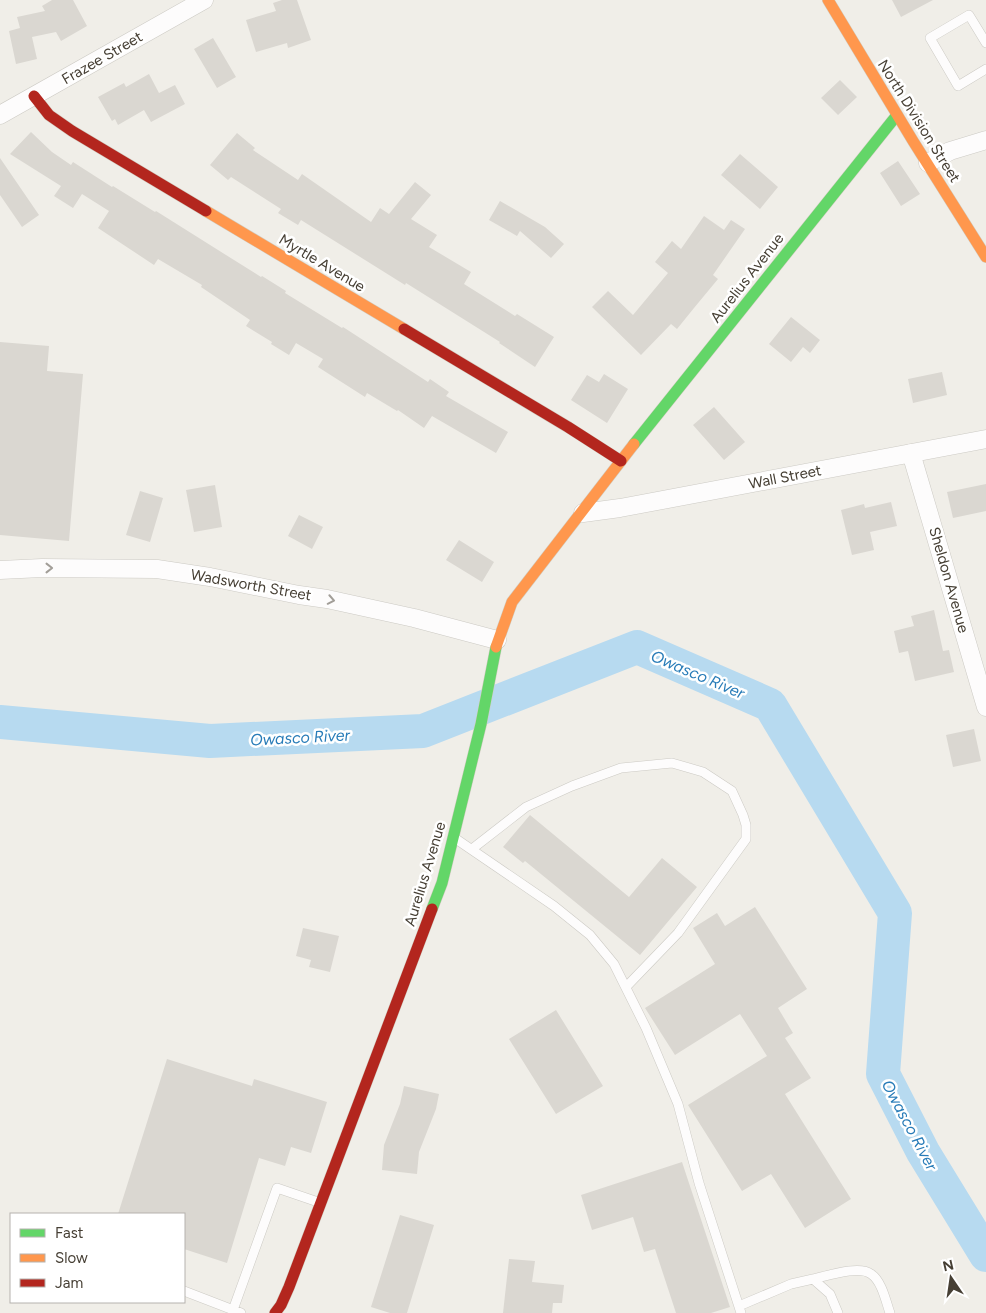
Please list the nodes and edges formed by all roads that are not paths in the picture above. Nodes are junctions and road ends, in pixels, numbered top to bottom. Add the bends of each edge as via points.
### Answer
1 (204, 0) edge
2 (828, 0) edge
3 (986, 43) edge
4 (986, 69) edge
5 (34, 96) junction
6 (0, 115) edge
7 (897, 115) junction
8 (986, 140) edge
9 (928, 163) junction
10 (986, 257) edge
11 (986, 439) edge
12 (911, 453) junction
13 (622, 461) junction
14 (583, 513) junction
15 (0, 570) edge
16 (495, 648) junction
17 (986, 707) edge
18 (454, 837) junction
19 (472, 850) junction
20 (626, 987) junction
21 (321, 1203) junction
22 (813, 1279) junction
23 (185, 1290) edge
24 (740, 1310) edge
25 (237, 1312) edge
26 (275, 1313) edge
27 (838, 1313) edge
28 (890, 1313) edge

1 - 5 street, Frazee Street
2 - 7 street, North Division Street
3 - 4 lane via 969,15 930,38 958,86
5 - 6 street, Frazee Street
5 - 13 street, Myrtle Avenue via 49,116 72,131
7 - 9 street, North Division Street
7 - 13 street, Aurelius Avenue
8 - 9 street via 950,151
9 - 10 street, North Division Street
11 - 12 street, Wall Street
12 - 14 street, Wall Street
12 - 17 street, Sheldon Avenue
13 - 14 street, Aurelius Avenue
14 - 16 street, Aurelius Avenue via 512,602
15 -> 16 street, Wadsworth Street via 157,569 210,577 414,618
16 - 18 street, Aurelius Avenue
18 - 19 lane
18 - 21 street, Aurelius Avenue via 442,883
19 - 20 lane via 590,935 614,964
19 - 20 lane via 526,807 621,768 672,763 703,772 732,791 743,814 746,839 678,933
20 - 24 lane via 678,1104
21 - 25 lane via 277,1188
21 - 26 street, Aurelius Avenue via 290,1287
22 - 24 lane via 791,1284
22 - 27 lane via 830,1294
22 - 28 lane via 855,1270 871,1273
23 - 25 lane

